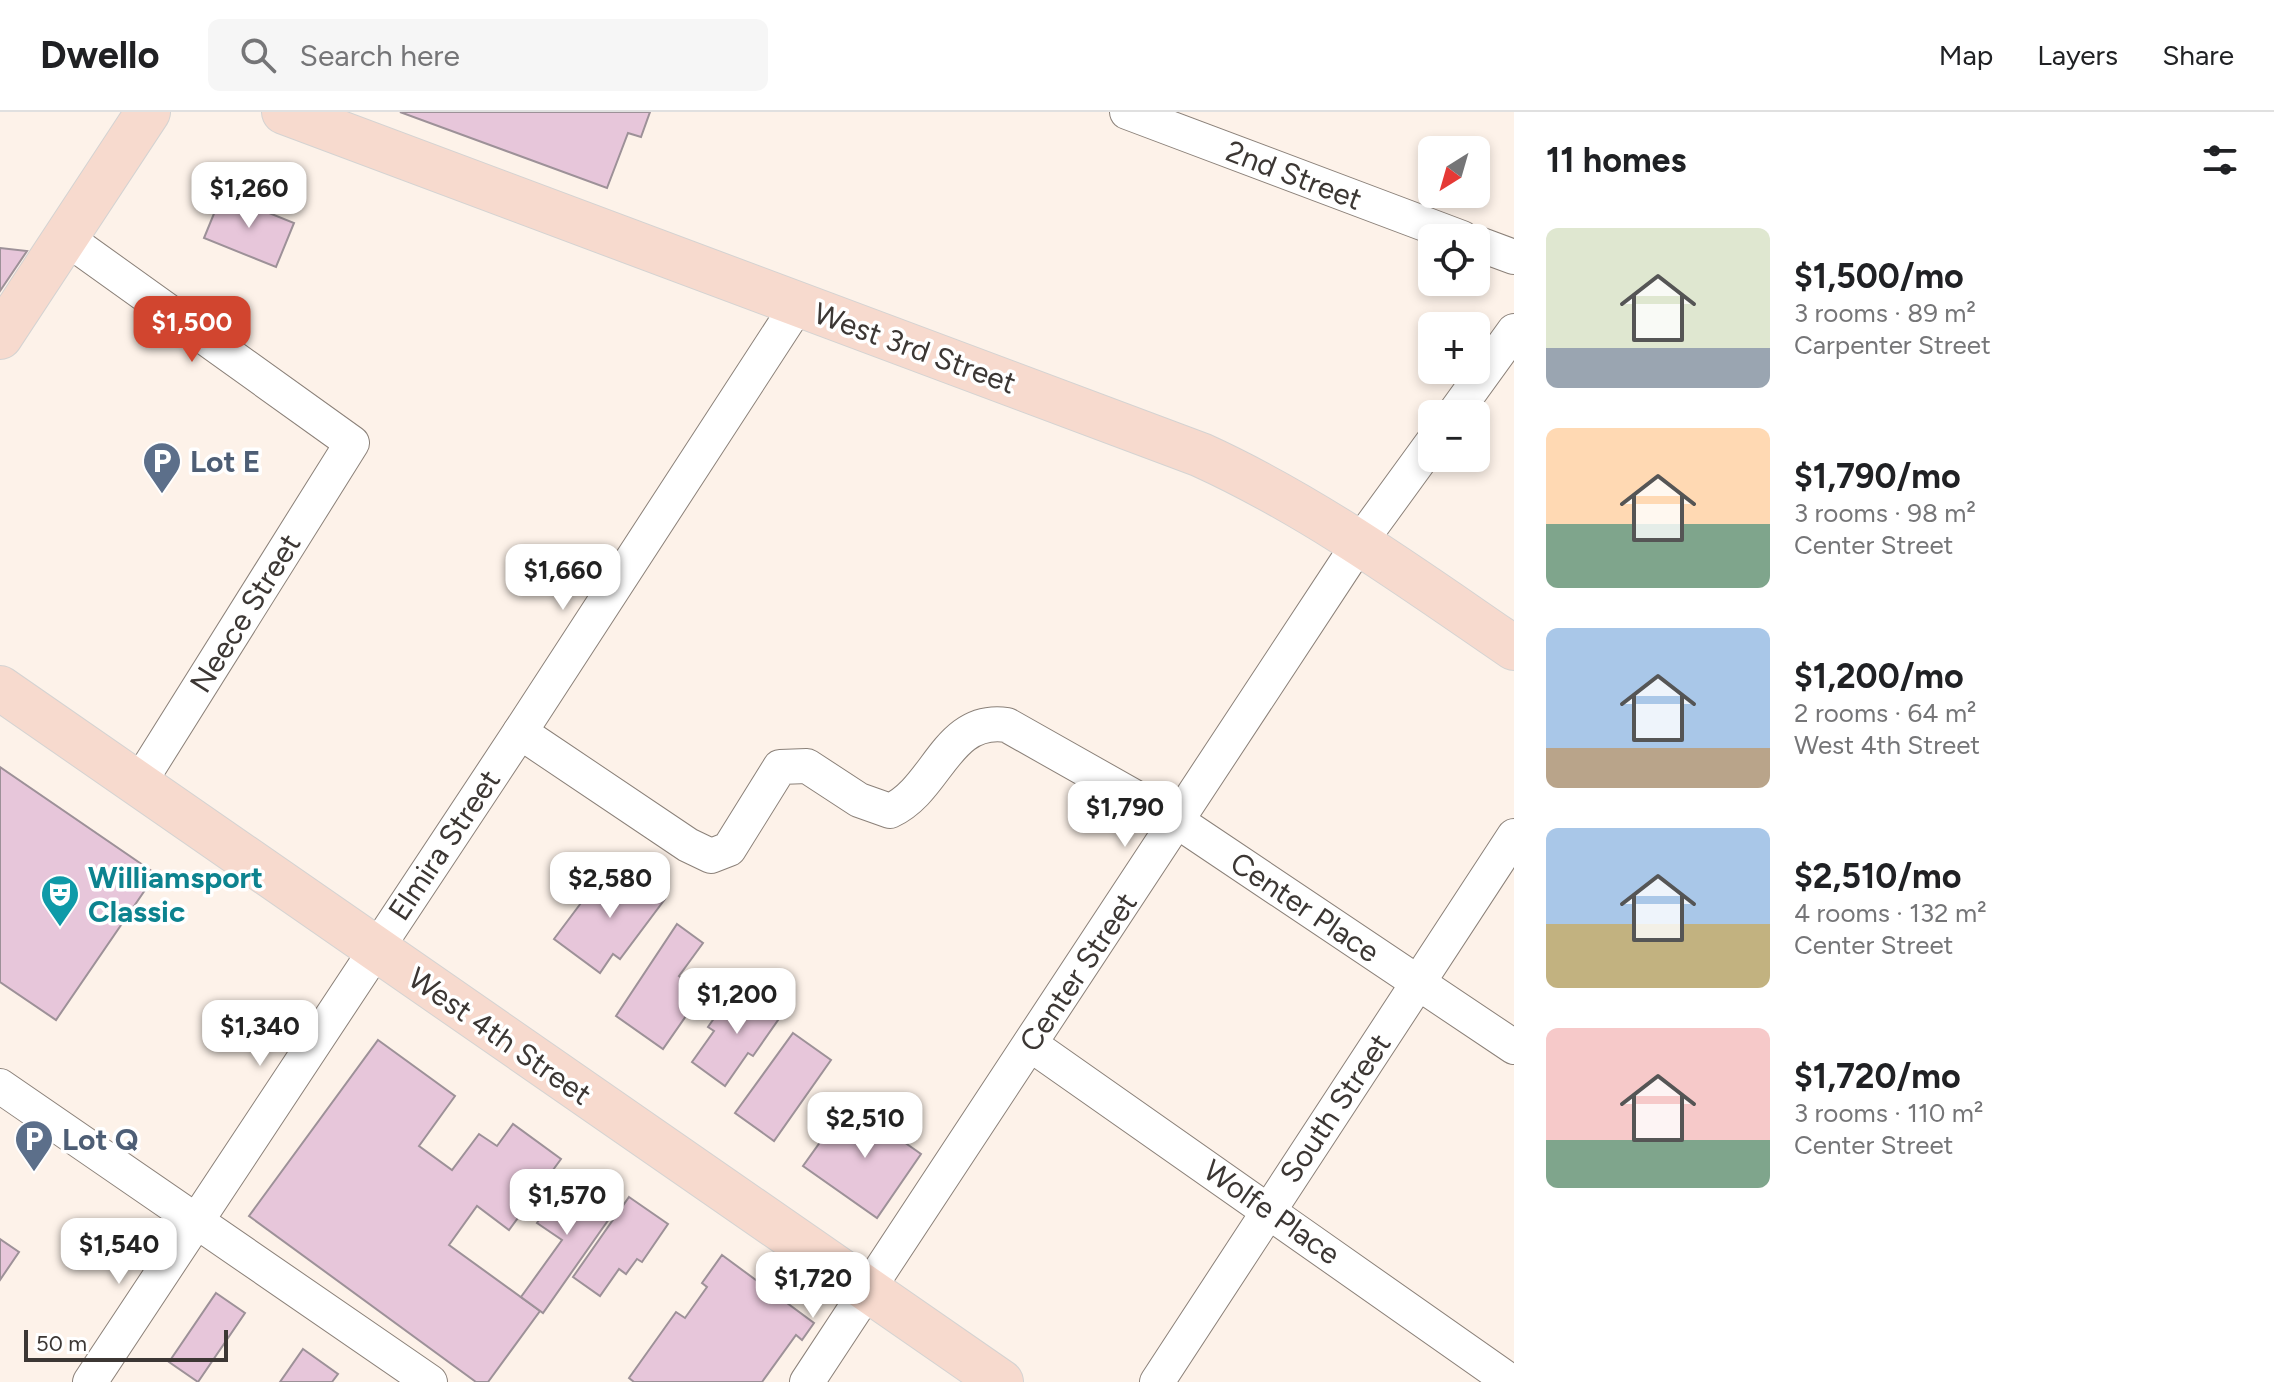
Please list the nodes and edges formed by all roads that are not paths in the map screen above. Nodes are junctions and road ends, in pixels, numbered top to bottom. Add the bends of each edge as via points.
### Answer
1 (148, 112) edge
2 (284, 112) edge
3 (1127, 112) edge
4 (1425, 224) edge
5 (66, 238) junction
6 (1490, 248) edge
7 (1514, 257) edge
8 (797, 306) junction
9 (1514, 331) edge
10 (0, 337) edge
11 (1464, 400) edge
12 (1418, 462) edge
13 (1360, 542) junction
14 (1514, 648) edge
15 (0, 688) edge
16 (520, 732) junction
17 (139, 783) junction
18 (1177, 821) junction
19 (1514, 836) edge
20 (375, 949) junction
21 (1418, 984) junction
22 (1030, 1044) junction
23 (1514, 1047) edge
24 (0, 1086) edge
25 (1268, 1208) junction
26 (196, 1221) junction
27 (867, 1291) junction
28 (91, 1381) edge
29 (430, 1382) edge
30 (807, 1382) edge
31 (1001, 1382) edge
32 (1157, 1382) edge
33 (1511, 1382) edge

1 - 5 main road
2 - 8 main road, West 3rd Street
3 - 4 street, 2nd Street
5 - 10 main road
5 - 17 street, Neece Street via 352,443
6 - 7 street
8 - 13 main road, West 3rd Street via 1201,455 1250,477
8 - 16 street, Elmira Street
9 - 11 street
12 - 13 street, Center Street
13 - 14 main road, West 3rd Street
13 - 18 street, Center Street
15 - 17 main road, West 4th Street
16 - 18 street, Center Place via 711,856 729,849 780,767 807,766 859,800 890,811 905,804 959,739 987,722 1018,730
16 - 20 street, Elmira Street
17 - 20 main road, West 4th Street
18 - 21 street, Center Place
18 - 22 street, Center Street
19 - 21 street, South Street
20 - 26 street, Elmira Street
20 - 27 main road, West 4th Street
21 - 23 street, Center Place
21 - 25 street, South Street
22 - 25 street, Wolfe Place
22 - 27 street, Center Street
24 - 26 street
25 - 32 street, South Street
25 - 33 street, Wolfe Place
26 - 28 street, Elmira Street
26 - 29 street
27 - 30 street, Center Street
27 - 31 main road, West 4th Street

